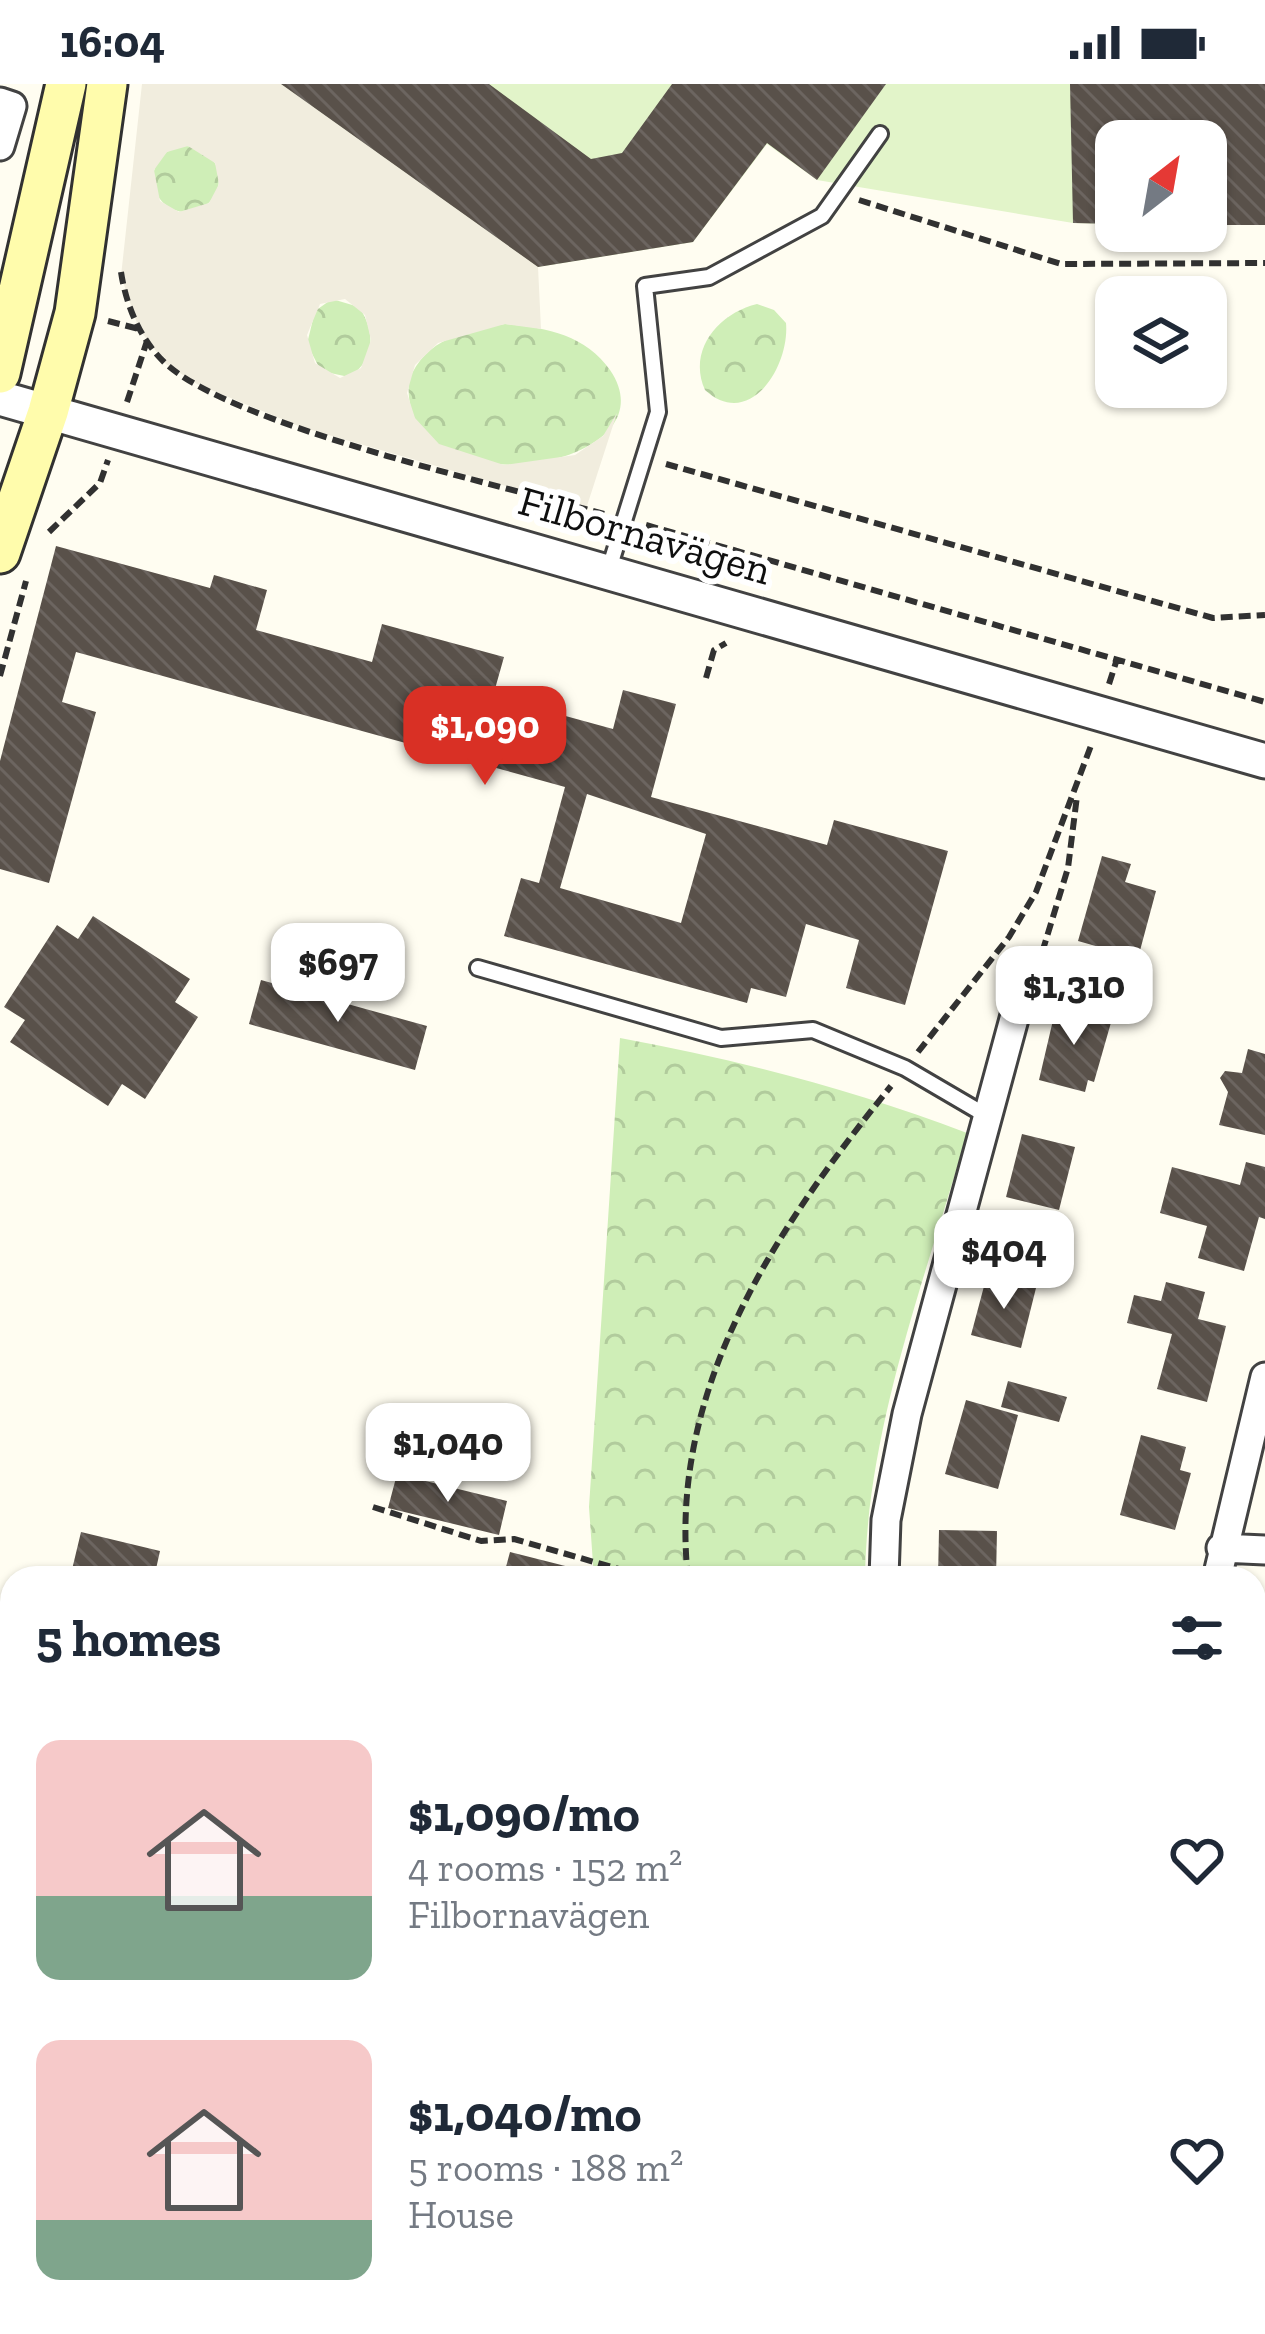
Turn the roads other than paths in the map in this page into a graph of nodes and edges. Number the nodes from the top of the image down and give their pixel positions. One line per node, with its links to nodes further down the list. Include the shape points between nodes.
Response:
1 (66, 84): 6 (main road)
2 (107, 84): 8 (main road, via 82,268)
3 (0, 102): 5 (street, via 12,106)
4 (880, 134): 10 (lane, via 822,216 709,277 644,286 658,412)
5 (0, 146)
6 (0, 373)
7 (0, 398): 8 (street, Filbornavägen)
8 (48, 412): 9 (main road); 10 (street, Filbornavägen)
9 (16, 557)
10 (608, 572): 11 (street, Filbornavägen)
11 (1265, 761)
12 (478, 968): 14 (lane, via 721,1038 813,1030 905,1068)
13 (1021, 993): 14 (street)
14 (988, 1116): 18 (street, via 907,1414)
15 (1265, 1377): 16 (street)
16 (1221, 1547): 17 (street); 19 (street)
17 (1265, 1550)
18 (884, 1566)
19 (1219, 1566)

